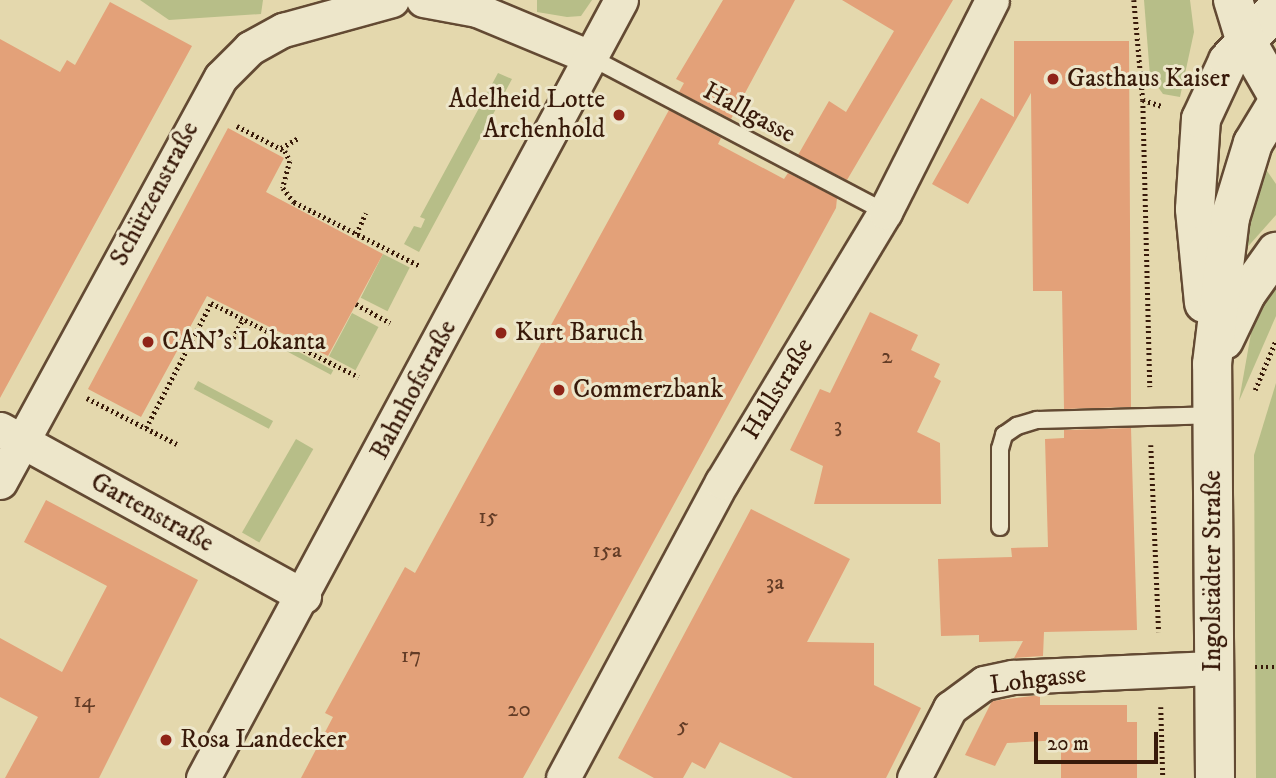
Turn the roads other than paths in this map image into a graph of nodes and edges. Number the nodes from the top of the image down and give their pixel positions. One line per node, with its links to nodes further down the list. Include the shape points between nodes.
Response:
1 (392, 0): 15 (street, Schützenstraße, via 316,19 263,39 234,61 201,108 53,381)
2 (423, 0): 8 (street, via 477,10)
3 (621, 0): 8 (street, Bahnhofstraße)
4 (992, 0): 11 (street, Hallstraße)
5 (1233, 0): 7 (street)
6 (1276, 9): 7 (street, Ingolstädter Straße)
7 (1245, 39): 9 (street); 13 (street, Ingolstädter Straße, via 1206,101 1196,158 1198,265)
8 (590, 57): 11 (lane, Hallgasse); 18 (street, Bahnhofstraße)
9 (1276, 93)
10 (1276, 105): 13 (street, Ingolstädter Straße, via 1253,143 1230,218)
11 (885, 212): 21 (street, Hallstraße, via 722,482)
12 (1276, 252): 13 (street, via 1246,294)
13 (1212, 364): 14 (street, Ingolstädter Straße)
14 (1212, 415): 17 (lane, via 1037,420 1017,426 1004,435 1000,449); 19 (street, Ingolstädter Straße)
15 (11, 435): 16 (street, Schützenstraße); 18 (street, Gartenstraße)
16 (0, 482)
17 (1000, 527)
18 (304, 596): 20 (street, Bahnhofstraße)
19 (1212, 668): 22 (street, Lohgasse, via 1013,677 984,683 950,708); 23 (street, Ingolstädter Straße)
20 (203, 778)
21 (563, 778)
22 (914, 778)
23 (1215, 778)

